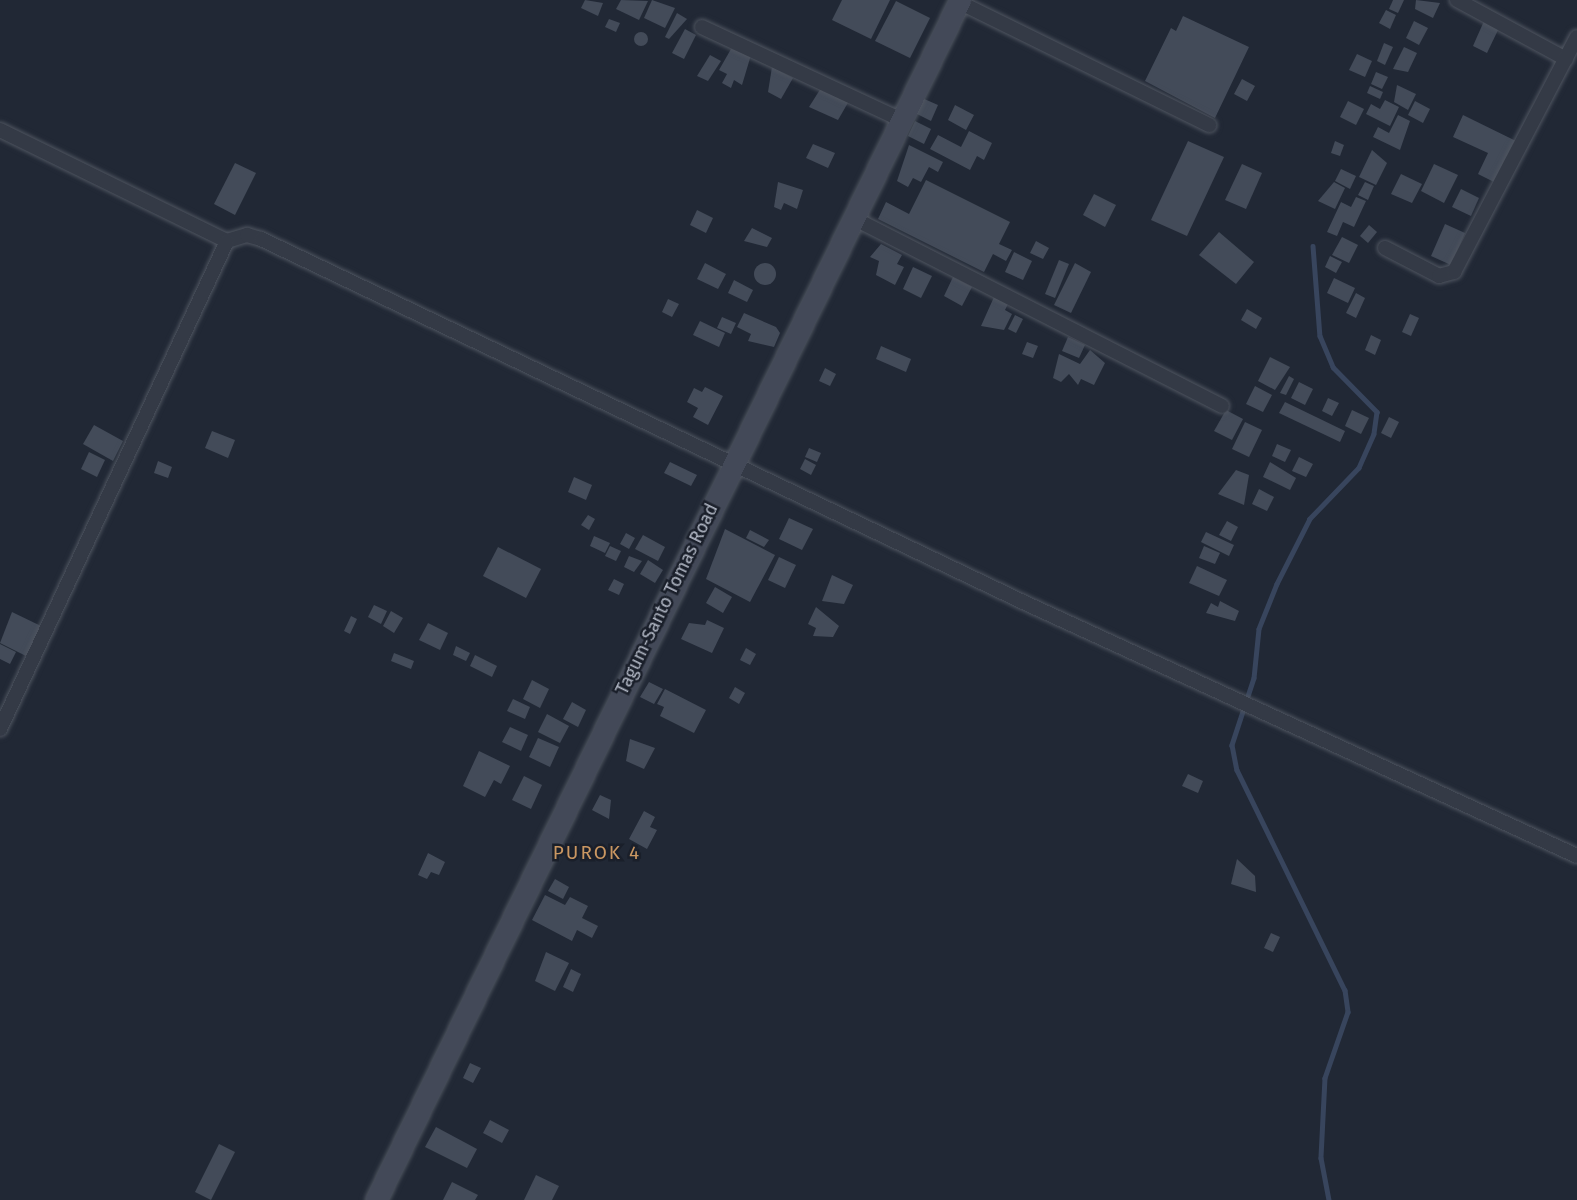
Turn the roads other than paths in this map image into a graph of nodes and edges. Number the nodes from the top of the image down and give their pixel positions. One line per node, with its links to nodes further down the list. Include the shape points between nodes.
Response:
1 (1457, 0): 5 (street)
2 (959, 1): 6 (main road, Tagum-Santo Tomas Road); 7 (street)
3 (702, 27): 6 (street)
4 (1577, 37): 5 (street)
5 (1566, 59): 11 (street, via 1454,272 1439,276)
6 (901, 120): 9 (main road, Tagum-Santo Tomas Road)
7 (1209, 125)
8 (0, 130): 10 (street)
9 (853, 218): 12 (street); 13 (main road, Tagum-Santo Tomas Road)
10 (227, 241): 13 (street, via 247,235 261,239); 14 (street)
11 (1385, 248)
12 (1222, 406)
13 (734, 461): 15 (street); 16 (main road, Tagum-Santo Tomas Road)
14 (0, 729)
15 (1577, 856)
16 (376, 1200)

